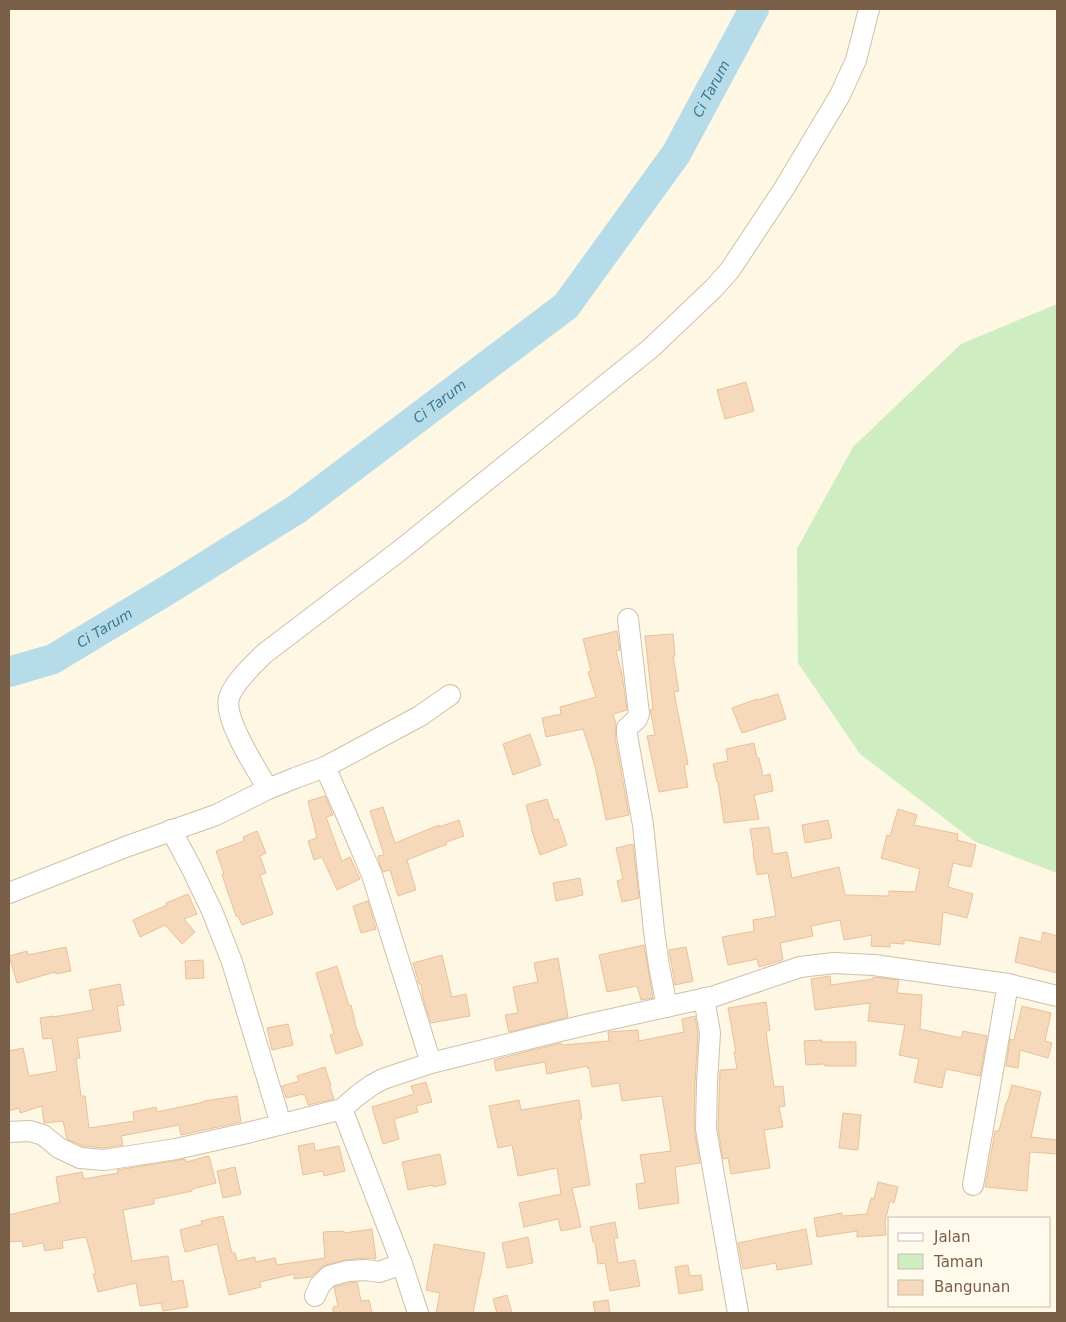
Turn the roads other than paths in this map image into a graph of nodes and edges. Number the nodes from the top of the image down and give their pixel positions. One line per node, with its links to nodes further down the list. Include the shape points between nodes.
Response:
1 (869, 9): 5 (street, via 856,60 840,95 785,187 730,270 714,288 644,354 398,552 265,653 233,688 228,708 231,720)
2 (628, 618): 11 (street, via 639,714 627,728 627,734 643,825 655,940)
3 (450, 695): 4 (street, via 420,716)
4 (325, 767): 5 (street); 12 (street, via 372,875)
5 (268, 789): 6 (street, via 216,815)
6 (170, 830): 7 (street); 14 (street, via 192,868 232,962)
7 (9, 893)
8 (1008, 984): 9 (street); 10 (street, via 874,965 834,963 800,967); 16 (street)
9 (1057, 996)
10 (704, 998): 11 (street); 20 (street, via 710,1033 706,1129)
11 (667, 1007): 12 (street)
12 (431, 1063): 13 (street, via 383,1079)
13 (342, 1109): 14 (street); 17 (street)
14 (281, 1124): 15 (street, via 176,1149 104,1160 80,1158 59,1148 43,1135 30,1131)
15 (9, 1132)
16 (973, 1185)
17 (402, 1264): 18 (street, via 379,1272 348,1271 328,1276); 19 (street)
18 (315, 1296)
19 (418, 1313)
20 (738, 1313)

